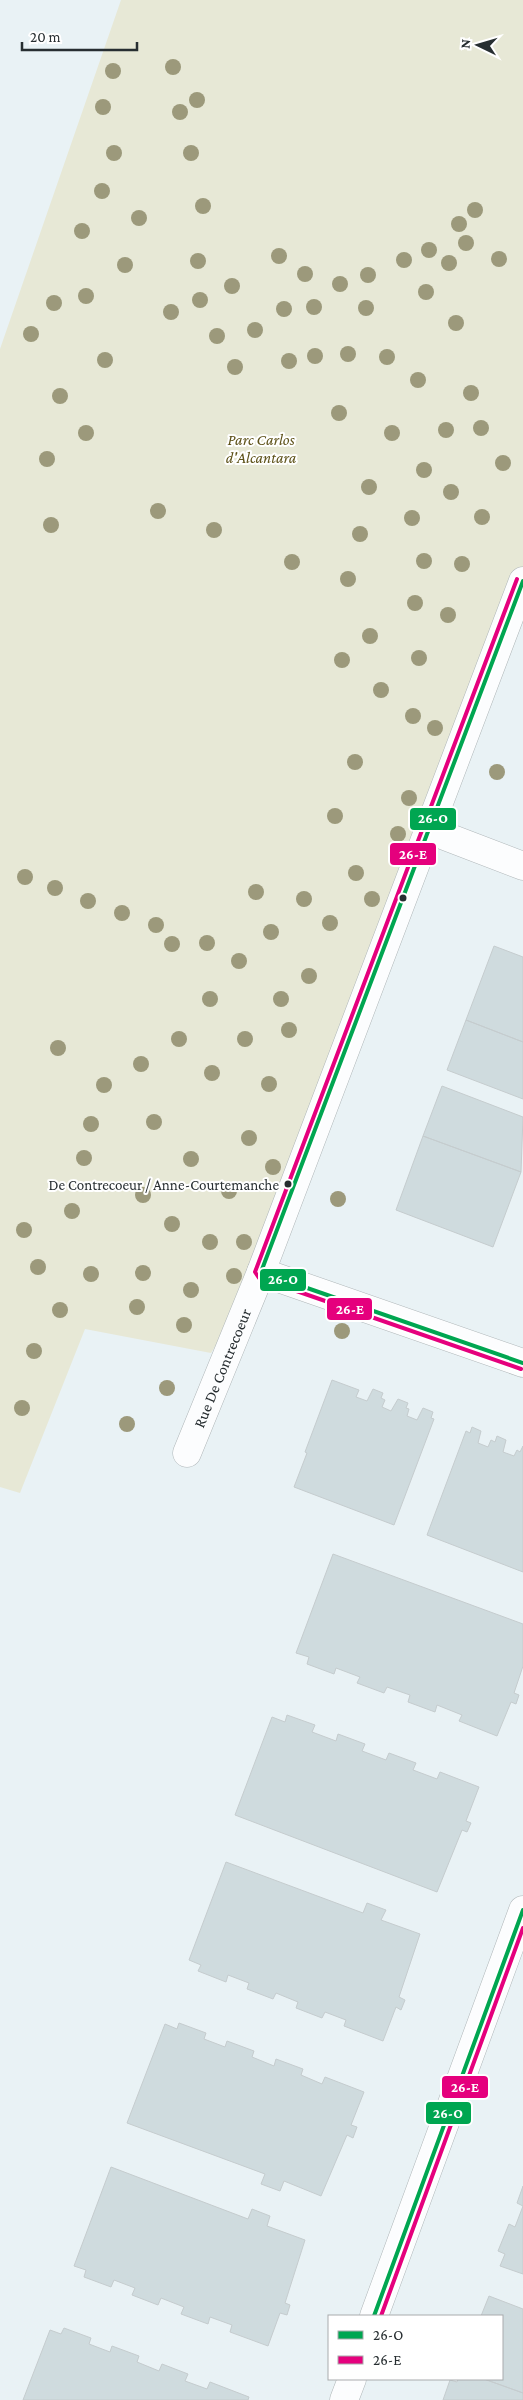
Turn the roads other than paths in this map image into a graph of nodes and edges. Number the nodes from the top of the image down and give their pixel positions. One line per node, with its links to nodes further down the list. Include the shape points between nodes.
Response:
1 (523, 581): 2 (street, Rue De Contrecoeur)
2 (429, 830): 3 (street); 4 (street, Rue De Contrecoeur)
3 (523, 866)
4 (261, 1272): 5 (street); 6 (street, Rue De Contrecoeur)
5 (523, 1363)
6 (187, 1453)
7 (523, 1910): 8 (street)
8 (374, 2315)
9 (352, 2380): 10 (street)
10 (344, 2400)

